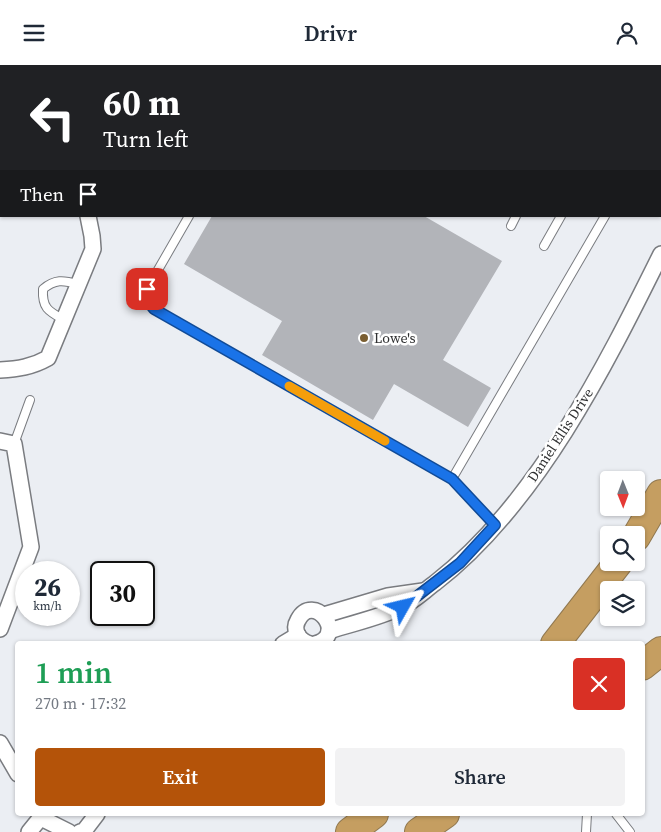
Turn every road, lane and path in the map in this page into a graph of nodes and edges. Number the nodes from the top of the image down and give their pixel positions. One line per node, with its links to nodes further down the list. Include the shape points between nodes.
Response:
1 (88, 217): 9 (street, via 92,249)
2 (187, 217): 14 (lane, via 147,289 147,300 154,309)
3 (515, 217): 6 (lane)
4 (560, 217): 7 (lane)
5 (604, 217): 14 (lane)
6 (510, 226)
7 (544, 246)
8 (661, 255): 16 (street, Daniel Ellis Drive, via 581,405 542,466)
9 (78, 284): 10 (street); 10 (lane, via 62,280 42,289 42,301 49,312)
10 (64, 320): 11 (street, via 48,358 36,365)
11 (0, 370)
12 (30, 400): 13 (lane)
13 (7, 443): 21 (street, via 30,547)
14 (452, 479): 16 (lane)
15 (661, 494): 17 (highway)
16 (495, 525): 19 (street, Daniel Ellis Drive, via 460,563)
17 (642, 526)
18 (612, 571): 27 (highway)
19 (424, 590): 20 (street, Daniel Ellis Drive, via 388,596); 22 (street, Daniel Ellis Drive, via 403,607)
20 (324, 615): 22 (street); 23 (street, Daniel Ellis Drive, via 314,611 304,613 297,622)
21 (0, 629)
22 (329, 631): 26 (street, Daniel Ellis Drive)
23 (298, 635): 24 (street); 25 (street)
24 (288, 641)
25 (303, 641)
26 (322, 641)
27 (557, 641)
28 (661, 651): 29 (highway)
29 (645, 664)
30 (0, 743): 31 (street)
31 (15, 769)
32 (40, 816): 40 (street)
33 (42, 816): 41 (street)
34 (95, 816): 42 (street)
35 (371, 816): 43 (highway)
36 (442, 816): 39 (highway)
37 (587, 816): 44 (lane)
38 (618, 816): 45 (lane)
39 (420, 831)
40 (29, 832)
41 (69, 832)
42 (80, 832)
43 (350, 832)
44 (586, 832)
45 (630, 832)

